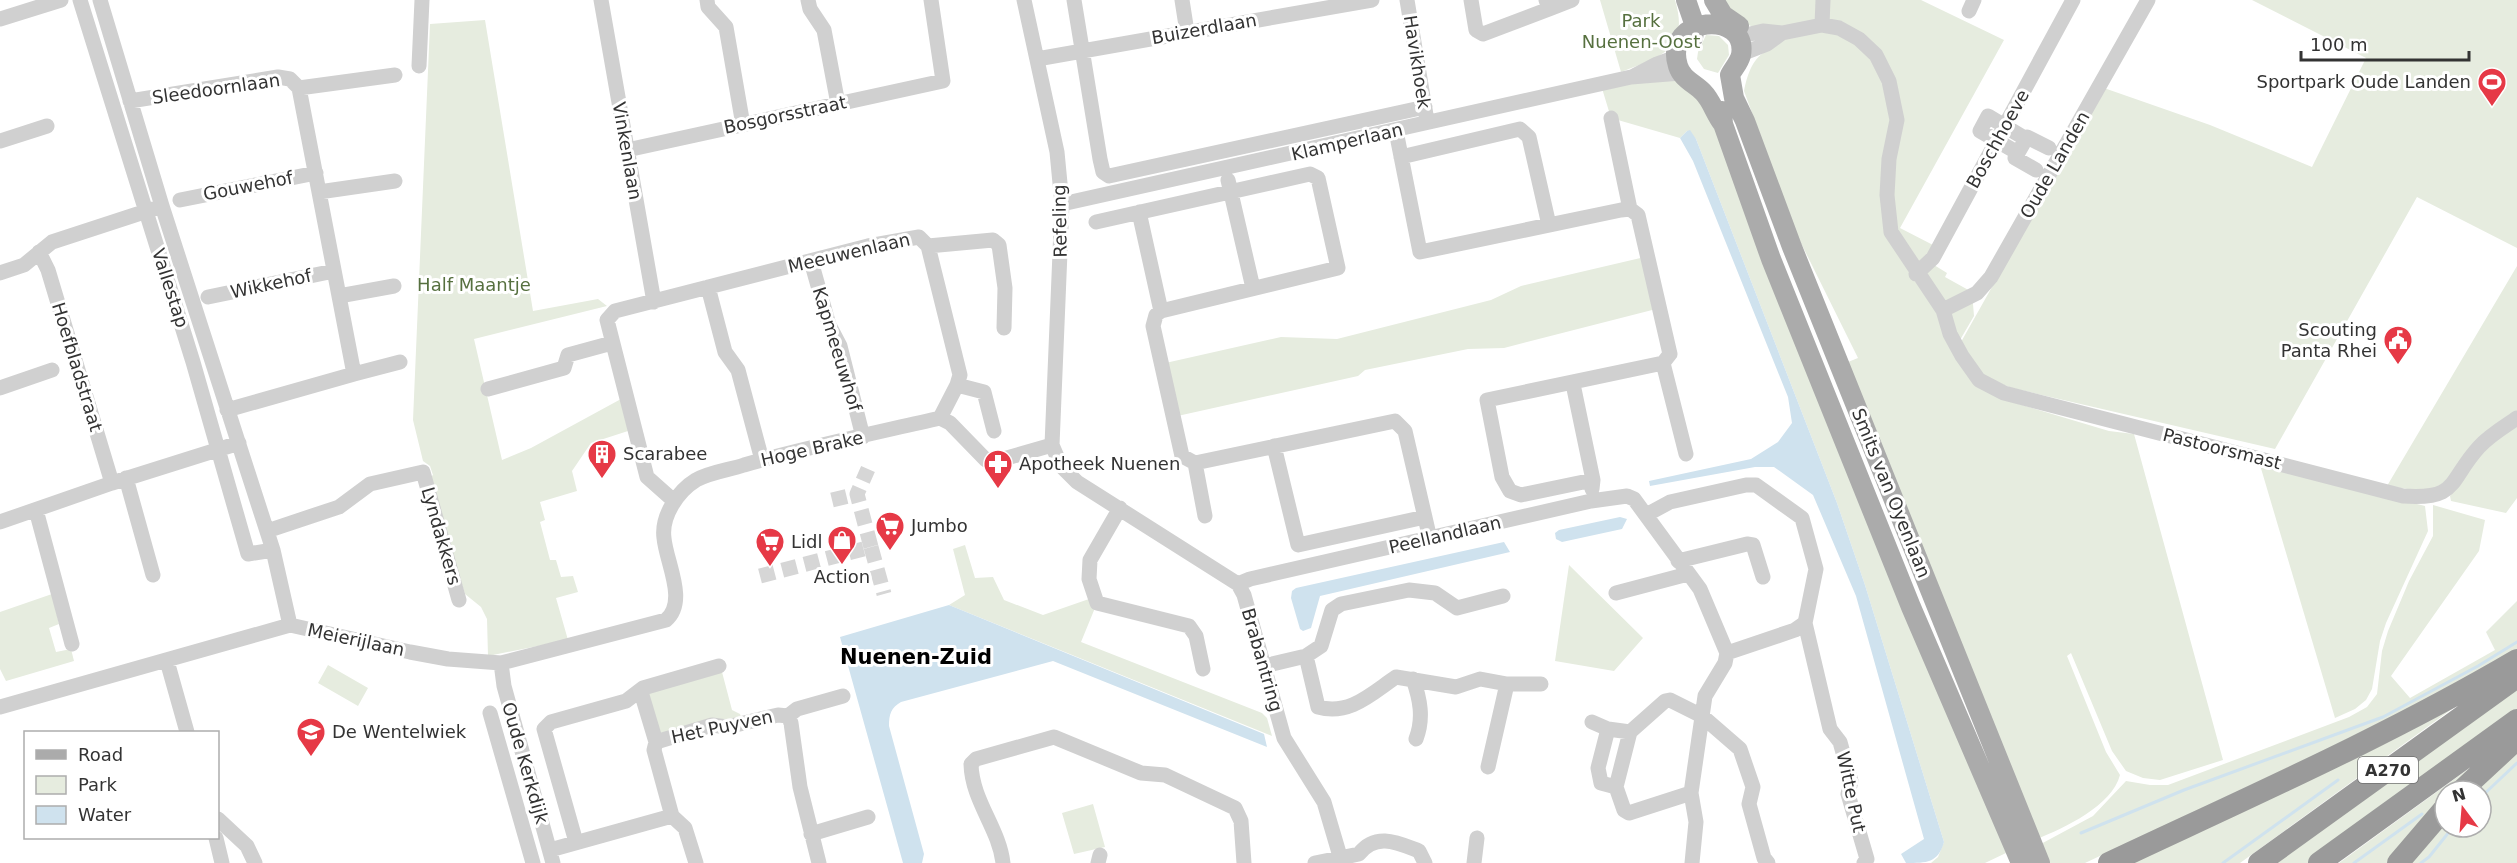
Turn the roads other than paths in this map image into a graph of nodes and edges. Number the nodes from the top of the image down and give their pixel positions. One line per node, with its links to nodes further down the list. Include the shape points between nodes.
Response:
1 (61, 0): 25 (street)
2 (80, 0): 63 (street, Vallestap)
3 (100, 0): 37 (street, Vallestap)
4 (422, 0): 32 (street)
5 (601, 0): 50 (street, Vinkenlaan)
6 (707, 0): 42 (street, via 708,7 726,27)
7 (808, 0): 38 (street, via 824,30)
8 (931, 0): 38 (street, Bosgorsstraat, via 943,81)
9 (1024, 0): 31 (street, Refeling)
10 (1074, 0): 30 (street)
11 (1182, 0): 28 (street)
12 (1372, 0): 23 (street, Buizerdlaan)
13 (1407, 0): 39 (street, Havikhoek)
14 (1471, 0): 22 (street, via 1476,30 1483,34)
15 (1572, 0): 22 (street)
16 (1679, 0): 27 (main road)
17 (1686, 0): 27 (main road)
18 (1707, 0): 24 (main road)
19 (1823, 0): 26 (street)
20 (2073, 0): 44 (street, Boschhoeve)
21 (2148, 0): 79 (street, Oude Landen, via 1991,278 1977,293)
22 (1547, 4)
23 (1313, 5): 28 (street, Buizerdlaan)
24 (1718, 13): 27 (main road); 29 (main road, via 1739,26)
25 (0, 19)
26 (1822, 25): 29 (street, via 1782,33 1763,31); 72 (street, Pastoorsmast, via 1839,28 1859,39 1875,55 1889,81 1897,120 1887,195 1891,232)
27 (1691, 29): 33 (main road, via 1695,33)
28 (1186, 32): 30 (street, Buizerdlaan)
29 (1744, 41): 35 (main road, via 1741,57)
30 (1082, 51): 31 (street, Buizerdlaan); 39 (street, Klamperlaan, via 1103,172 1108,176)
31 (1037, 59): 60 (street, Refeling, via 1057,152)
32 (419, 66)
33 (1682, 67): 35 (main road); 41 (street, Klamperlaan, via 1658,63 1631,77)
34 (395, 75): 36 (street, Sleedoornlaan)
35 (1720, 84): 184 (main road, Smits van Oyenlaan, via 1723,124 1771,260); 185 (main road, Smits van Oyenlaan, via 1745,121)
36 (299, 88): 37 (street, Sleedoornlaan, via 290,79 278,77); 55 (street, Sleedoornlaan)
37 (130, 101): 61 (street, Vallestap)
38 (838, 104): 42 (street, Bosgorsstraat)
39 (1425, 107): 41 (street, Havikhoek)
40 (1611, 118): 62 (street)
41 (1428, 124): 45 (street, Klamperlaan)
42 (742, 125): 50 (street, Bosgorsstraat)
43 (47, 126): 47 (street)
44 (2006, 126): 46 (street); 48 (street, Boschhoeve)
45 (1396, 131): 52 (street); 53 (street, Klamperlaan)
46 (2026, 139): 49 (street); 51 (street)
47 (0, 141)
48 (1998, 141): 51 (street); 72 (street, Boschhoeve, via 1933,258)
49 (2049, 148)
50 (627, 150): 78 (street, Vinkenlaan)
51 (2018, 153): 54 (street, via 2015,158)
52 (1401, 157): 66 (street, via 1520,129 1529,137); 66 (street, via 1420,252)
53 (1226, 169): 57 (street); 60 (street, Klamperlaan)
54 (2036, 170)
55 (316, 173): 58 (street, Sleedoornlaan); 59 (street, Gouwehof)
56 (394, 181): 58 (street)
57 (1230, 190): 64 (street); 75 (street); 75 (street, via 1310,174 1318,178 1338,268)
58 (320, 192): 70 (street, Sleedoornlaan)
59 (180, 200)
60 (1062, 204): 97 (street, Refeling)
61 (162, 206): 63 (street); 91 (street, Vallestap)
62 (1630, 209): 66 (street); 84 (street, via 1638,216 1666,332 1670,354)
63 (145, 211): 68 (street, via 52,242); 99 (street, Vallestap)
64 (1138, 212): 65 (street); 80 (street)
65 (1096, 222)
66 (1549, 225)
67 (928, 246): 69 (street, Meeuwenlaan, via 919,237); 81 (street, Meeuwenlaan, via 993,240 999,245 1005,288); 88 (street, via 960,375)
68 (39, 252): 71 (street, via 24,265); 103 (street, Hoefbladstraat)
69 (811, 261): 74 (street, Meeuwenlaan); 95 (street, Kapmeeuwhof, via 829,325 840,346)
70 (334, 271): 76 (street, Wikkehof); 77 (street, Sleedoornlaan)
71 (0, 273)
72 (1916, 274): 79 (street, Pastoorsmast)
73 (394, 286): 77 (street)
74 (708, 287): 78 (street, Meeuwenlaan); 101 (street, via 725,352 738,370)
75 (1253, 288): 80 (street)
76 (208, 297)
77 (339, 297): 86 (street, Sleedoornlaan)
78 (654, 302): 82 (street, Meeuwenlaan, via 615,311 607,320)
79 (1943, 310): 93 (street, Pastoorsmast, via 1950,334 1979,380 2004,393 2403,496 2442,493 2480,446)
80 (1161, 311): 102 (street, via 1153,326 1182,456)
81 (1004, 328)
82 (612, 343): 90 (street, via 568,355 564,368); 105 (street, via 647,477)
83 (400, 362): 86 (street)
84 (1663, 363): 87 (street); 100 (street)
85 (52, 370): 89 (street)
86 (354, 374): 91 (street)
87 (1573, 384): 104 (street); 104 (street, via 1487,400 1502,477 1510,491 1521,495)
88 (957, 385): 92 (street); 94 (street, via 984,392)
89 (0, 388)
90 (488, 389)
91 (227, 410): 96 (street, Vallestap)
92 (940, 418): 95 (street, Hoge Brake); 97 (street, via 950,423 986,460 1000,460)
93 (2517, 418)
94 (994, 431)
95 (863, 436): 101 (street, Hoge Brake)
96 (239, 443): 99 (street); 113 (street, Vallestap)
97 (1052, 445): 107 (street, Brabantring, via 1061,466 1077,482)
98 (1274, 446): 102 (street); 111 (street, via 1395,421 1405,431); 111 (street, via 1298,545)
99 (217, 450): 103 (street); 115 (street, Vallestap, via 248,554)
100 (1686, 454)
101 (762, 460): 105 (street, Hoge Brake, via 695,481)
102 (1195, 463): 110 (street)
103 (119, 480): 108 (street); 118 (street, Hoefbladstraat)
104 (1593, 480): 106 (street)
105 (674, 501): 124 (street, Hoge Brake, via 663,535)
106 (1591, 501): 109 (street, Peellandlaan, via 1627,496); 114 (street, Peellandlaan)
107 (1120, 508): 120 (street, Brabantring); 135 (street, via 1090,560 1089,579 1097,603 1189,626 1196,636)
108 (36, 510): 112 (street); 127 (street)
109 (1646, 515): 116 (street); 125 (street, Witte Put, via 1670,502 1756,485 1802,518 1816,569)
110 (1204, 516)
111 (1425, 517): 114 (street)
112 (0, 522)
113 (267, 531): 115 (street, Vallestap); 123 (street, Lyndakkers, via 339,507 370,484 423,472)
114 (1430, 538): 120 (street, Peellandlaan)
115 (273, 550): 126 (street, Vallestap)
116 (1678, 561): 117 (street); 119 (street, via 1753,545)
117 (1688, 574): 121 (street); 128 (street, via 1701,589)
118 (153, 575)
119 (1763, 577)
120 (1238, 584): 134 (street, Brabantring)
121 (1616, 593)
122 (1503, 596): 129 (street, via 1457,608 1434,593 1409,590 1341,604 1332,610 1321,646)
123 (459, 600)
124 (675, 609): 132 (street, Meierijlaan, via 666,620)
125 (1805, 623): 128 (street); 171 (street, Witte Put, via 1830,729 1840,742 1851,781 1848,794)
126 (290, 625): 131 (street, Meierijlaan); 132 (street, Meierijlaan, via 448,659)
127 (72, 644)
128 (1727, 653): 145 (street, via 1706,696)
129 (1306, 656): 134 (street); 137 (street, via 1318,707 1324,709 1356,705 1396,677)
130 (2517, 660): 186 (highway, A270, via 2367,742)
131 (167, 661): 142 (street, Meierijlaan); 149 (street)
132 (501, 663): 157 (street, Oude Kerkdijk)
133 (719, 666): 140 (street)
134 (1264, 666): 170 (street, Brabantring, via 1284,738 1324,802)
135 (1203, 669)
136 (2517, 677): 187 (highway, A270)
137 (1413, 679): 138 (street, via 1456,687 1480,679); 151 (street, via 1421,702)
138 (1507, 684): 139 (street); 154 (street)
139 (1541, 684)
140 (641, 692): 153 (street, Het Puyven); 167 (street, via 626,701 551,722 544,729)
141 (843, 696): 144 (street, Het Puyven, via 797,709)
142 (0, 707)
143 (490, 712): 159 (street, Oude Kerkdijk)
144 (788, 716): 153 (street, Het Puyven, via 778,714 727,727 712,725); 164 (street, Het Puyven)
145 (1702, 716): 150 (street, via 1665,701); 158 (street); 183 (street, via 1740,749 1753,787 1749,804)
146 (2517, 720): 188 (highway, A270)
147 (1592, 722): 148 (street)
148 (1608, 729): 150 (street); 156 (street, via 1598,768 1601,783)
149 (187, 731)
150 (1630, 732): 156 (street)
151 (1416, 739)
152 (2517, 739): 155 (highway)
153 (656, 742): 160 (street, Het Puyven, via 654,750)
154 (1488, 767)
155 (2474, 779)
156 (1616, 788): 158 (street, via 1624,810 1629,813)
157 (533, 791): 159 (street); 168 (street, Oude Kerkdijk)
158 (1691, 793): 182 (street, via 1696,822)
159 (515, 797): 174 (street, Oude Kerkdijk)
160 (672, 816): 167 (street); 175 (street, Het Puyven, via 685,828)
161 (868, 817): 164 (street)
162 (219, 820): 173 (street, via 247,846)
163 (2433, 822): 189 (highway)
164 (811, 834): 176 (street, Het Puyven)
165 (1477, 838): 181 (street)
166 (216, 839): 172 (street)
167 (576, 842): 168 (street)
168 (551, 857)
169 (1360, 858): 170 (street); 180 (street, via 1367,844 1380,841 1419,851)
170 (1341, 860): 179 (street)
171 (1865, 861)
172 (222, 863)
173 (255, 863)
174 (533, 863)
175 (696, 863)
176 (819, 863)
177 (1003, 863): 178 (street, via 996,835 981,808 971,764 976,759 1054,737 1141,773 1165,775 1234,808 1241,821)
178 (1244, 863)
179 (1315, 863)
180 (1425, 863)
181 (1474, 863)
182 (1692, 863)
183 (1768, 863)
184 (2020, 863)
185 (2040, 863)
186 (2109, 863)
187 (2259, 863)
188 (2319, 863)
189 (2398, 863)

